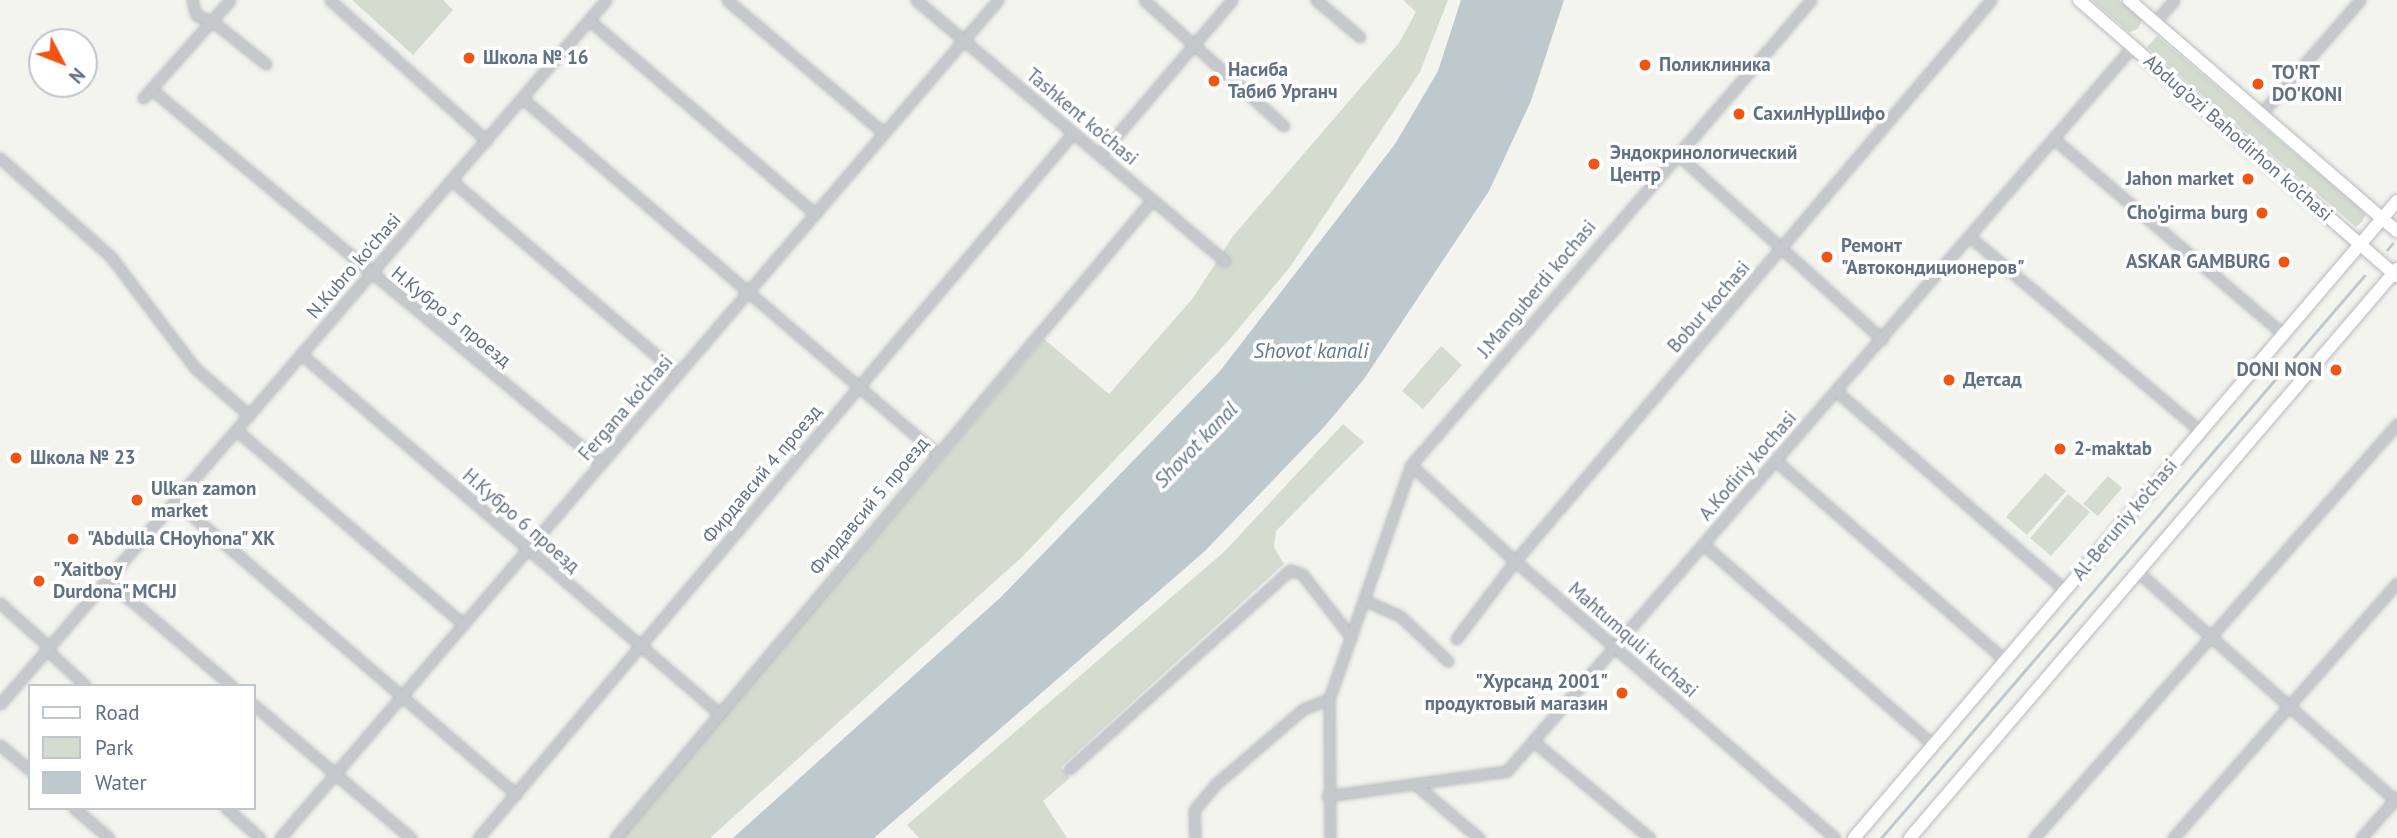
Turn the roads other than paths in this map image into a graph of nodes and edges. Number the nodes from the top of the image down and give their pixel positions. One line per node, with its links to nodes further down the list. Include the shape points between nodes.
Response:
1 (192, 0): 18 (street, via 196,15)
2 (230, 0): 18 (street)
3 (330, 0): 33 (street)
4 (606, 0): 17 (street, N.Kubro ko'chasi)
5 (727, 0): 30 (street)
6 (916, 0): 21 (street, Tashkent ko'chasi)
7 (998, 0): 21 (street, Fergana ko'chasi)
8 (1144, 0): 22 (street)
9 (1232, 0): 22 (street)
10 (1316, 0): 20 (street)
11 (1811, 0): 34 (street, J.Manguberdi kochasi)
12 (1991, 0): 45 (street, Bobur kochasi)
13 (2079, 0): 23 (main road, Abdug’ozi Bahodirhon ko’chasi)
14 (2129, 0): 19 (main road, Abdug’ozi Bahodirhon ko’chasi)
15 (2174, 0): 19 (street)
16 (2360, 0): 28 (street)
17 (589, 20): 27 (street, N.Kubro ko'chasi); 40 (street)
18 (212, 21): 24 (street); 25 (street)
19 (2155, 22): 28 (main road, Abdug’ozi Bahodirhon ko’chasi)
20 (1360, 37)
21 (963, 40): 30 (street, Fergana ko'chasi); 31 (street, Tashkent ko'chasi)
22 (1193, 44): 29 (street); 35 (street)
23 (2133, 46): 32 (street, A.Kodiriy kochasi); 44 (main road, Abdug’ozi Bahodirhon ko’chasi)
24 (266, 64)
25 (151, 89): 26 (street); 47 (street, Н.Кубро 5 проезд)
26 (143, 98)
27 (522, 98): 33 (street, N.Kubro ko'chasi); 49 (street)
28 (2261, 114): 41 (main road, Abdug’ozi Bahodirhon ko’chasi)
29 (1284, 126)
30 (884, 133): 40 (street, Fergana ko'chasi)
31 (1073, 133): 35 (street, Tashkent ko'chasi); 54 (street, Фирдавсий 4 проезд)
32 (2054, 139): 43 (street, A.Kodiriy kochasi); 50 (street)
33 (485, 140): 37 (street, N.Kubro ko'chasi)
34 (1676, 153): 45 (street); 63 (street, J.Manguberdi kochasi)
35 (1100, 155): 38 (street, Tashkent ko'chasi)
36 (0, 158): 56 (street, via 111,257 195,368)
37 (451, 180): 47 (street, N.Kubro ko'chasi); 53 (street)
38 (1152, 200): 46 (street, Tashkent ko'chasi); 60 (street, Фирдавсий 5 проезд)
39 (2397, 201): 41 (main road, Al-Beruniy ko’chasi)
40 (815, 214): 49 (street, Fergana ko'chasi)
41 (2382, 218): 42 (main road, Abdug’ozi Bahodirhon ko’chasi); 44 (main road, Al-Beruniy ko’chasi)
42 (2397, 231)
43 (1970, 237): 51 (street, A.Kodiriy kochasi); 59 (street)
44 (2359, 244): 48 (main road, Abdug’ozi Bahodirhon ko’chasi); 50 (main road, Al-Beruniy ko’chasi)
45 (1781, 250): 51 (street); 67 (street, Bobur kochasi)
46 (1225, 261)
47 (371, 273): 52 (street, N.Kubro ko'chasi); 62 (street, Н.Кубро 5 проезд)
48 (2396, 273): 68 (main road)
49 (748, 292): 53 (street, Fergana ko'chasi); 54 (street)
50 (2283, 334): 59 (main road, Al-Beruniy ko’chasi)
51 (1882, 339): 55 (street, A.Kodiriy kochasi)
52 (302, 354): 56 (street, N.Kubro ko'chasi); 66 (street, Н.Кубро 6 проезд)
53 (678, 374): 62 (street, Fergana ko'chasi)
54 (858, 388): 60 (street); 78 (street, Фирдавсий 4 проезд)
55 (1836, 391): 61 (street, A.Kodiriy kochasi); 71 (street)
56 (249, 415): 58 (street, N.Kubro ko'chasi)
57 (2397, 424): 75 (street)
58 (236, 430): 64 (street, N.Kubro ko'chasi); 74 (street)
59 (2200, 431): 71 (main road, Al-Beruniy ko’chasi)
60 (936, 453): 90 (street, Фирдавсий 5 проезд)
61 (1776, 461): 65 (street, A.Kodiriy kochasi); 81 (street)
62 (601, 463): 66 (street, Fergana ko'chasi)
63 (1411, 465): 67 (street, Mahtumquli kuchasi); 72 (street, J.Manguberdi kochasi)
64 (175, 501): 69 (street, N.Kubro ko'chasi); 85 (street)
65 (1704, 545): 79 (street, A.Kodiriy kochasi); 93 (street)
66 (527, 550): 74 (street, Fergana ko'chasi); 78 (street, Н.Кубро 6 проезд)
67 (1515, 561): 77 (street, Bobur kochasi); 79 (street, Mahtumquli kuchasi)
68 (2138, 572): 75 (street); 115 (main road)
69 (107, 580): 80 (street, N.Kubro ko'chasi); 84 (street)
70 (2397, 583): 89 (street)
71 (2065, 590): 81 (main road, Al-Beruniy ko’chasi)
72 (1364, 600): 76 (street, J.Manguberdi kochasi); 82 (street, via 1400,616)
73 (0, 603): 80 (street)
74 (463, 624): 85 (street, Fergana ko'chasi)
75 (2210, 637): 89 (street); 116 (street)
76 (1351, 638): 86 (street, J.Manguberdi kochasi); 95 (street, via 1302,574 1290,570)
77 (1456, 639)
78 (640, 646): 90 (street, Н.Кубро 6 проезд); 98 (street, Фирдавсий 4 проезд)
79 (1615, 647): 91 (street, A.Kodiriy kochasi); 113 (street, Mahtumquli kuchasi)
80 (48, 649): 83 (street); 87 (street, N.Kubro ko'chasi)
81 (2005, 660): 93 (main road, Al-Beruniy ko’chasi)
82 (1448, 661)
83 (84, 684)
84 (230, 684)
85 (401, 697): 96 (street, Fergana ko'chasi); 98 (street)
86 (1329, 699): 99 (street, J.Manguberdi kochasi); 109 (street, via 1303,709 1217,783 1194,810)
87 (0, 704)
88 (256, 707): 96 (street)
89 (2288, 707): 100 (street); 117 (street)
90 (719, 713): 108 (street, Фирдавсий 5 проезд)
91 (1533, 741): 97 (street, A.Kodiriy kochasi, via 1507,771); 112 (street)
92 (0, 745): 94 (street)
93 (1933, 745): 114 (main road, Al-Beruniy ko’chasi)
94 (28, 768)
95 (1069, 769)
96 (335, 774): 105 (street, Fergana ko'chasi); 106 (street)
97 (1415, 784): 99 (street, A.Kodiriy kochasi); 111 (street)
98 (516, 794): 107 (street, Фирдавсий 4 проезд)
99 (1327, 796): 110 (street, J.Manguberdi kochasi)
100 (2396, 799): 118 (street)
101 (76, 810): 103 (street)
102 (228, 810): 104 (street)
103 (109, 838)
104 (260, 838)
105 (280, 838)
106 (411, 838)
107 (478, 838)
108 (615, 838)
109 (1195, 838)
110 (1330, 838)
111 (1479, 838)
112 (1650, 838)
113 (1835, 838)
114 (1854, 838)
115 (1910, 838)
116 (2034, 838)
117 (2173, 838)
118 (2361, 838)

